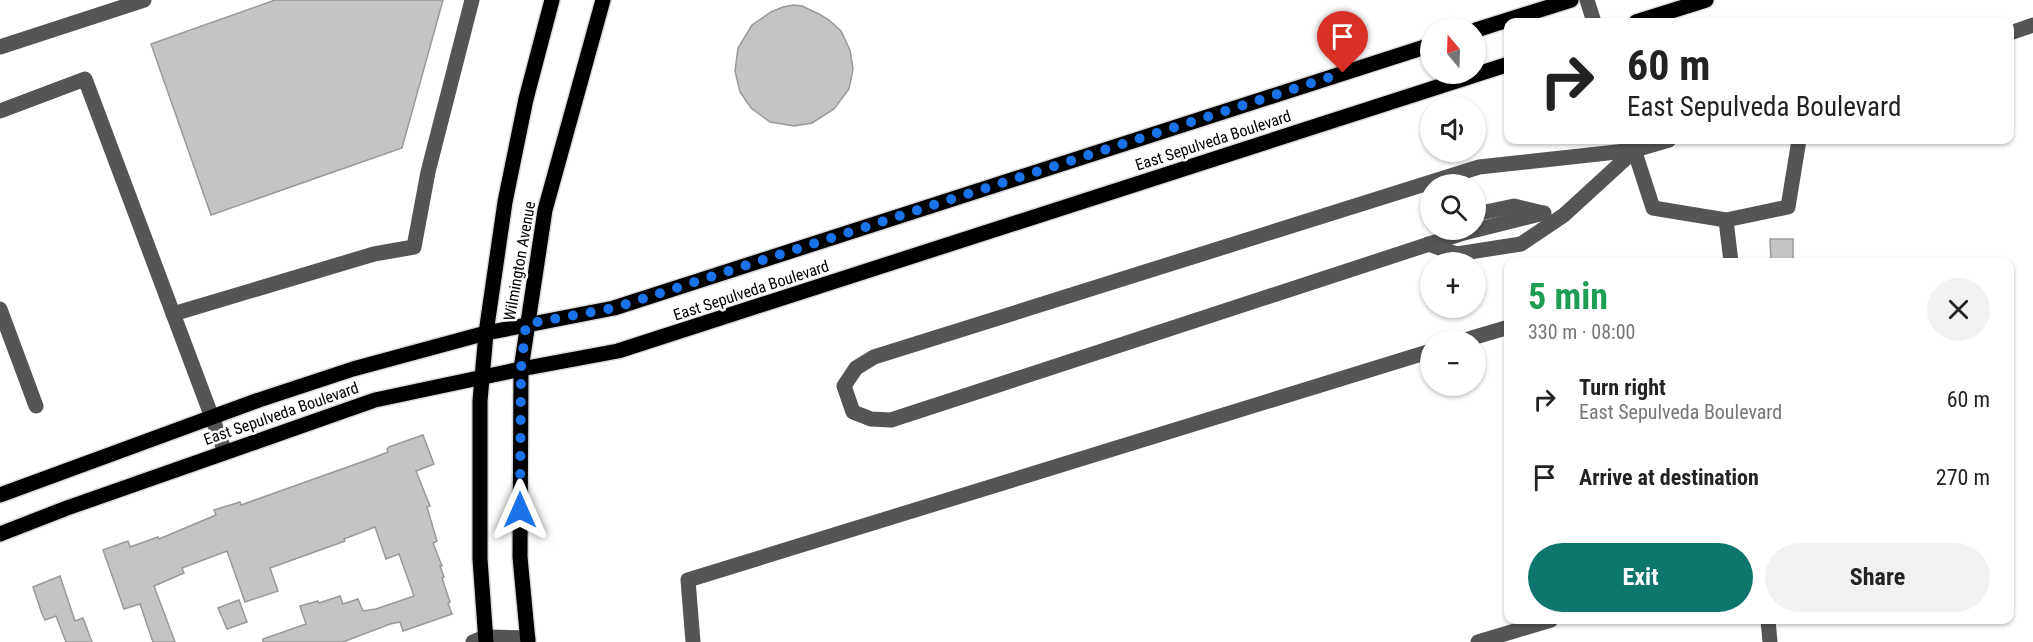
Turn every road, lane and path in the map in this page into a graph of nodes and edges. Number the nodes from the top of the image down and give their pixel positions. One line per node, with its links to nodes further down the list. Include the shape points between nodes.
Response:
1 (144, 0): 15 (street)
2 (472, 0): 29 (street, via 428,172 414,248 374,254)
3 (552, 0): 32 (main road, Wilmington Avenue, via 505,202)
4 (603, 0): 30 (main road, Wilmington Avenue, via 545,210)
5 (1571, 0): 8 (main road)
6 (1587, 0): 9 (street)
7 (1706, 0): 10 (main road)
8 (1514, 18)
9 (1593, 18)
10 (1649, 18)
11 (1504, 21): 13 (main road)
12 (2033, 25): 14 (street)
13 (1486, 27)
14 (2014, 32)
15 (0, 47)
16 (1420, 49): 30 (main road, East Sepulveda Boulevard, via 614,308)
17 (1504, 66): 35 (main road, East Sepulveda Boulevard, via 618,351)
18 (0, 111): 29 (street, via 85,79)
19 (1798, 144): 24 (street, via 1788,207)
20 (1633, 145): 23 (street); 24 (street, via 1653,208); 26 (street, via 1479,167 874,357 856,368 844,386 853,412 891,420)
21 (1486, 212): 22 (street, via 1515,206)
22 (1544, 213): 23 (street); 26 (street)
23 (1564, 215): 26 (street, via 1521,244 1457,254)
24 (1726, 220): 27 (street)
25 (1433, 240): 26 (street)
26 (1428, 244)
27 (1726, 258)
28 (0, 309): 37 (street)
29 (173, 315): 38 (street)
30 (526, 324): 32 (main road, East Sepulveda Boulevard); 35 (main road, Wilmington Avenue)
31 (1504, 328): 33 (street)
32 (486, 333): 36 (main road, Wilmington Avenue); 38 (main road, East Sepulveda Boulevard, via 353,369)
33 (1486, 334)
34 (1420, 354): 46 (street, via 688,580)
35 (521, 369): 36 (main road, East Sepulveda Boulevard); 45 (main road, Wilmington Avenue, via 520,557)
36 (482, 377): 39 (main road, East Sepulveda Boulevard, via 375,400); 44 (main road, Wilmington Avenue)
37 (36, 406)
38 (212, 417): 39 (street); 40 (main road, East Sepulveda Boulevard)
39 (225, 452): 41 (main road, East Sepulveda Boulevard)
40 (0, 495)
41 (0, 534)
42 (1538, 624): 47 (street)
43 (1768, 624): 48 (street)
44 (481, 640): 45 (street)
45 (528, 640)
46 (693, 642)
47 (1479, 642)
48 (1770, 642)

